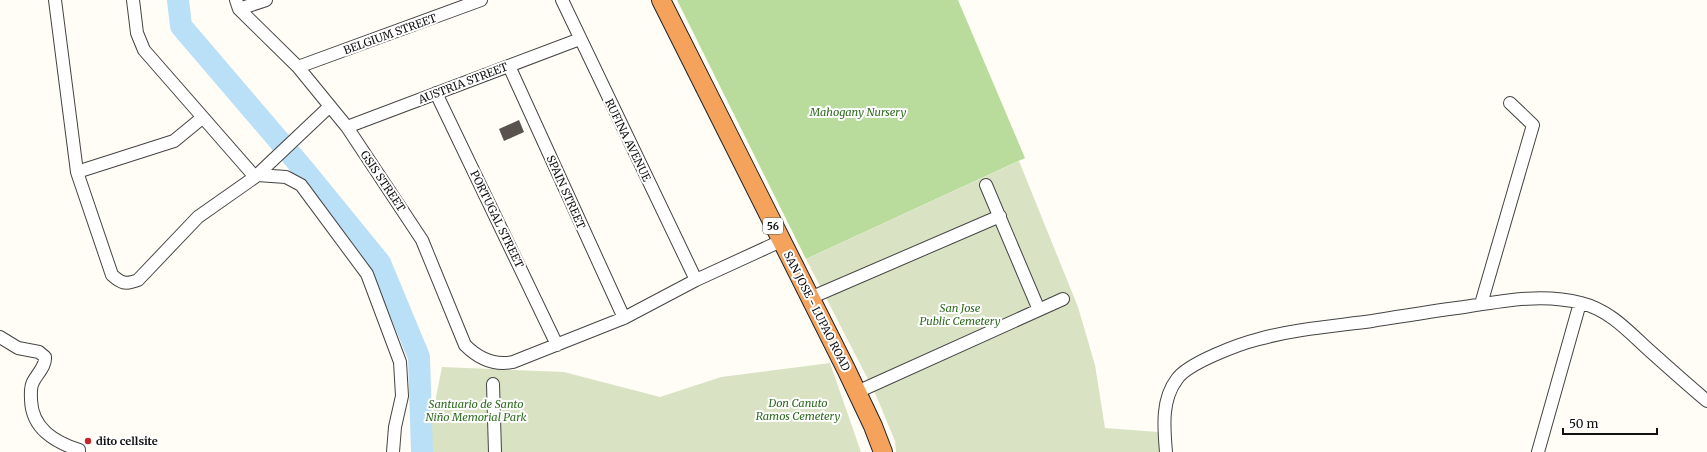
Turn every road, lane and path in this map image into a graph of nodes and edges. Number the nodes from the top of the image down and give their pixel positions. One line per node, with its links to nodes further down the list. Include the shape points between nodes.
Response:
1 (55, 0): 16 (street)
2 (133, 0): 14 (street, via 141,44)
3 (266, 0): 7 (street)
4 (481, 0): 10 (street, BELGIUM STREET)
5 (562, 0): 8 (street, RUFINA AVENUE)
6 (661, 0): 20 (highway, SAN JOSE - LUPAO ROAD / 56)
7 (237, 5): 10 (street, GSIS STREET)
8 (580, 39): 9 (street, AUSTRIA STREET); 21 (street, RUFINA AVENUE)
9 (509, 66): 11 (street, AUSTRIA STREET); 27 (street, SPAIN STREET)
10 (298, 67): 13 (street, GSIS STREET)
11 (436, 93): 15 (street, AUSTRIA STREET); 29 (street, PORTUGAL STREET)
12 (1510, 103): 25 (street, via 1533,125)
13 (330, 106): 15 (street, GSIS STREET); 17 (street)
14 (202, 118): 16 (street, via 174,141); 17 (street)
15 (347, 127): 29 (street, GSIS STREET, via 422,240 465,345 488,361 509,363)
16 (77, 172): 17 (street, via 112,274 121,283 128,284 138,280 198,217)
17 (256, 176): 34 (street, via 286,177 301,185 367,274 400,362 402,396)
18 (986, 185): 19 (street)
19 (1000, 216): 22 (street); 26 (street)
20 (781, 241): 21 (street); 22 (highway, SAN JOSE - LUPAO ROAD / 56)
21 (696, 280): 27 (street)
22 (810, 298): 31 (highway, SAN JOSE - LUPAO ROAD / 56)
23 (1063, 299): 26 (street)
24 (1580, 303): 25 (street, via 1534,298); 32 (street, via 1610,315); 38 (street)
25 (1481, 304): 37 (street, via 1261,338 1194,365 1177,378 1168,396 1164,418)
26 (1039, 310): 31 (street)
27 (624, 318): 29 (street)
28 (0, 337): 33 (street, via 18,348 39,352 45,357 45,362 32,384 31,410 36,422 50,436)
29 (557, 345)
30 (493, 384): 35 (street)
31 (857, 392): 36 (highway, SAN JOSE - LUPAO ROAD / 56)
32 (1707, 401)
33 (79, 452)
34 (393, 452)
35 (495, 452)
36 (883, 452)
37 (1166, 452)
38 (1538, 452)

